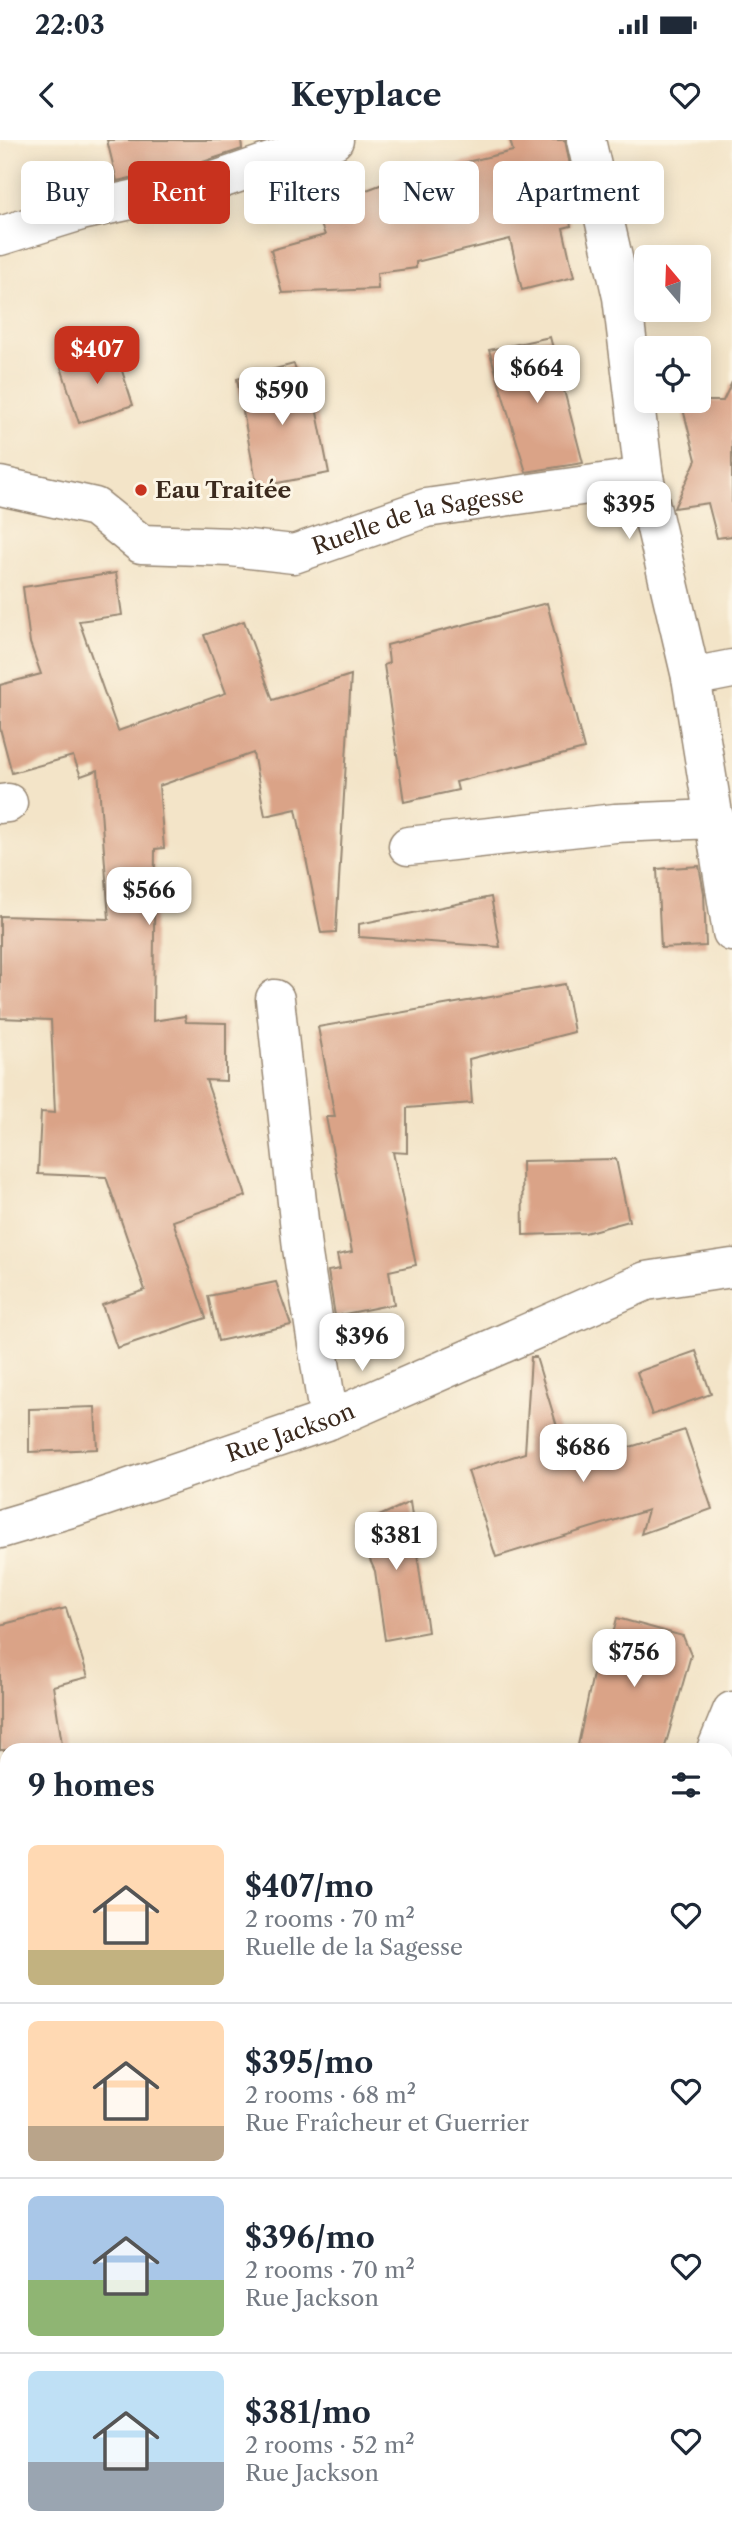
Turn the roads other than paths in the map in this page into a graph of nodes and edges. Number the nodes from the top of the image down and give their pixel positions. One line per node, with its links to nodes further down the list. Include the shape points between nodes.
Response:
1 (334, 140): 3 (street, via 209,183 81,211)
2 (586, 140): 4 (street, via 622,297)
3 (0, 236)
4 (644, 477): 5 (street, Ruelle de la Sagesse, via 426,508 294,554 141,544 95,507); 7 (street)
5 (0, 486)
6 (732, 669): 7 (street)
7 (691, 677): 8 (street)
8 (715, 819): 9 (street, via 615,823); 10 (street)
9 (408, 846)
10 (732, 932)
11 (275, 999): 13 (street, via 302,1248)
12 (732, 1268): 13 (street, Rue Jackson, via 646,1281)
13 (329, 1420): 14 (street, Rue Jackson)
14 (0, 1529)
15 (732, 1711): 16 (street)
16 (719, 1743)

